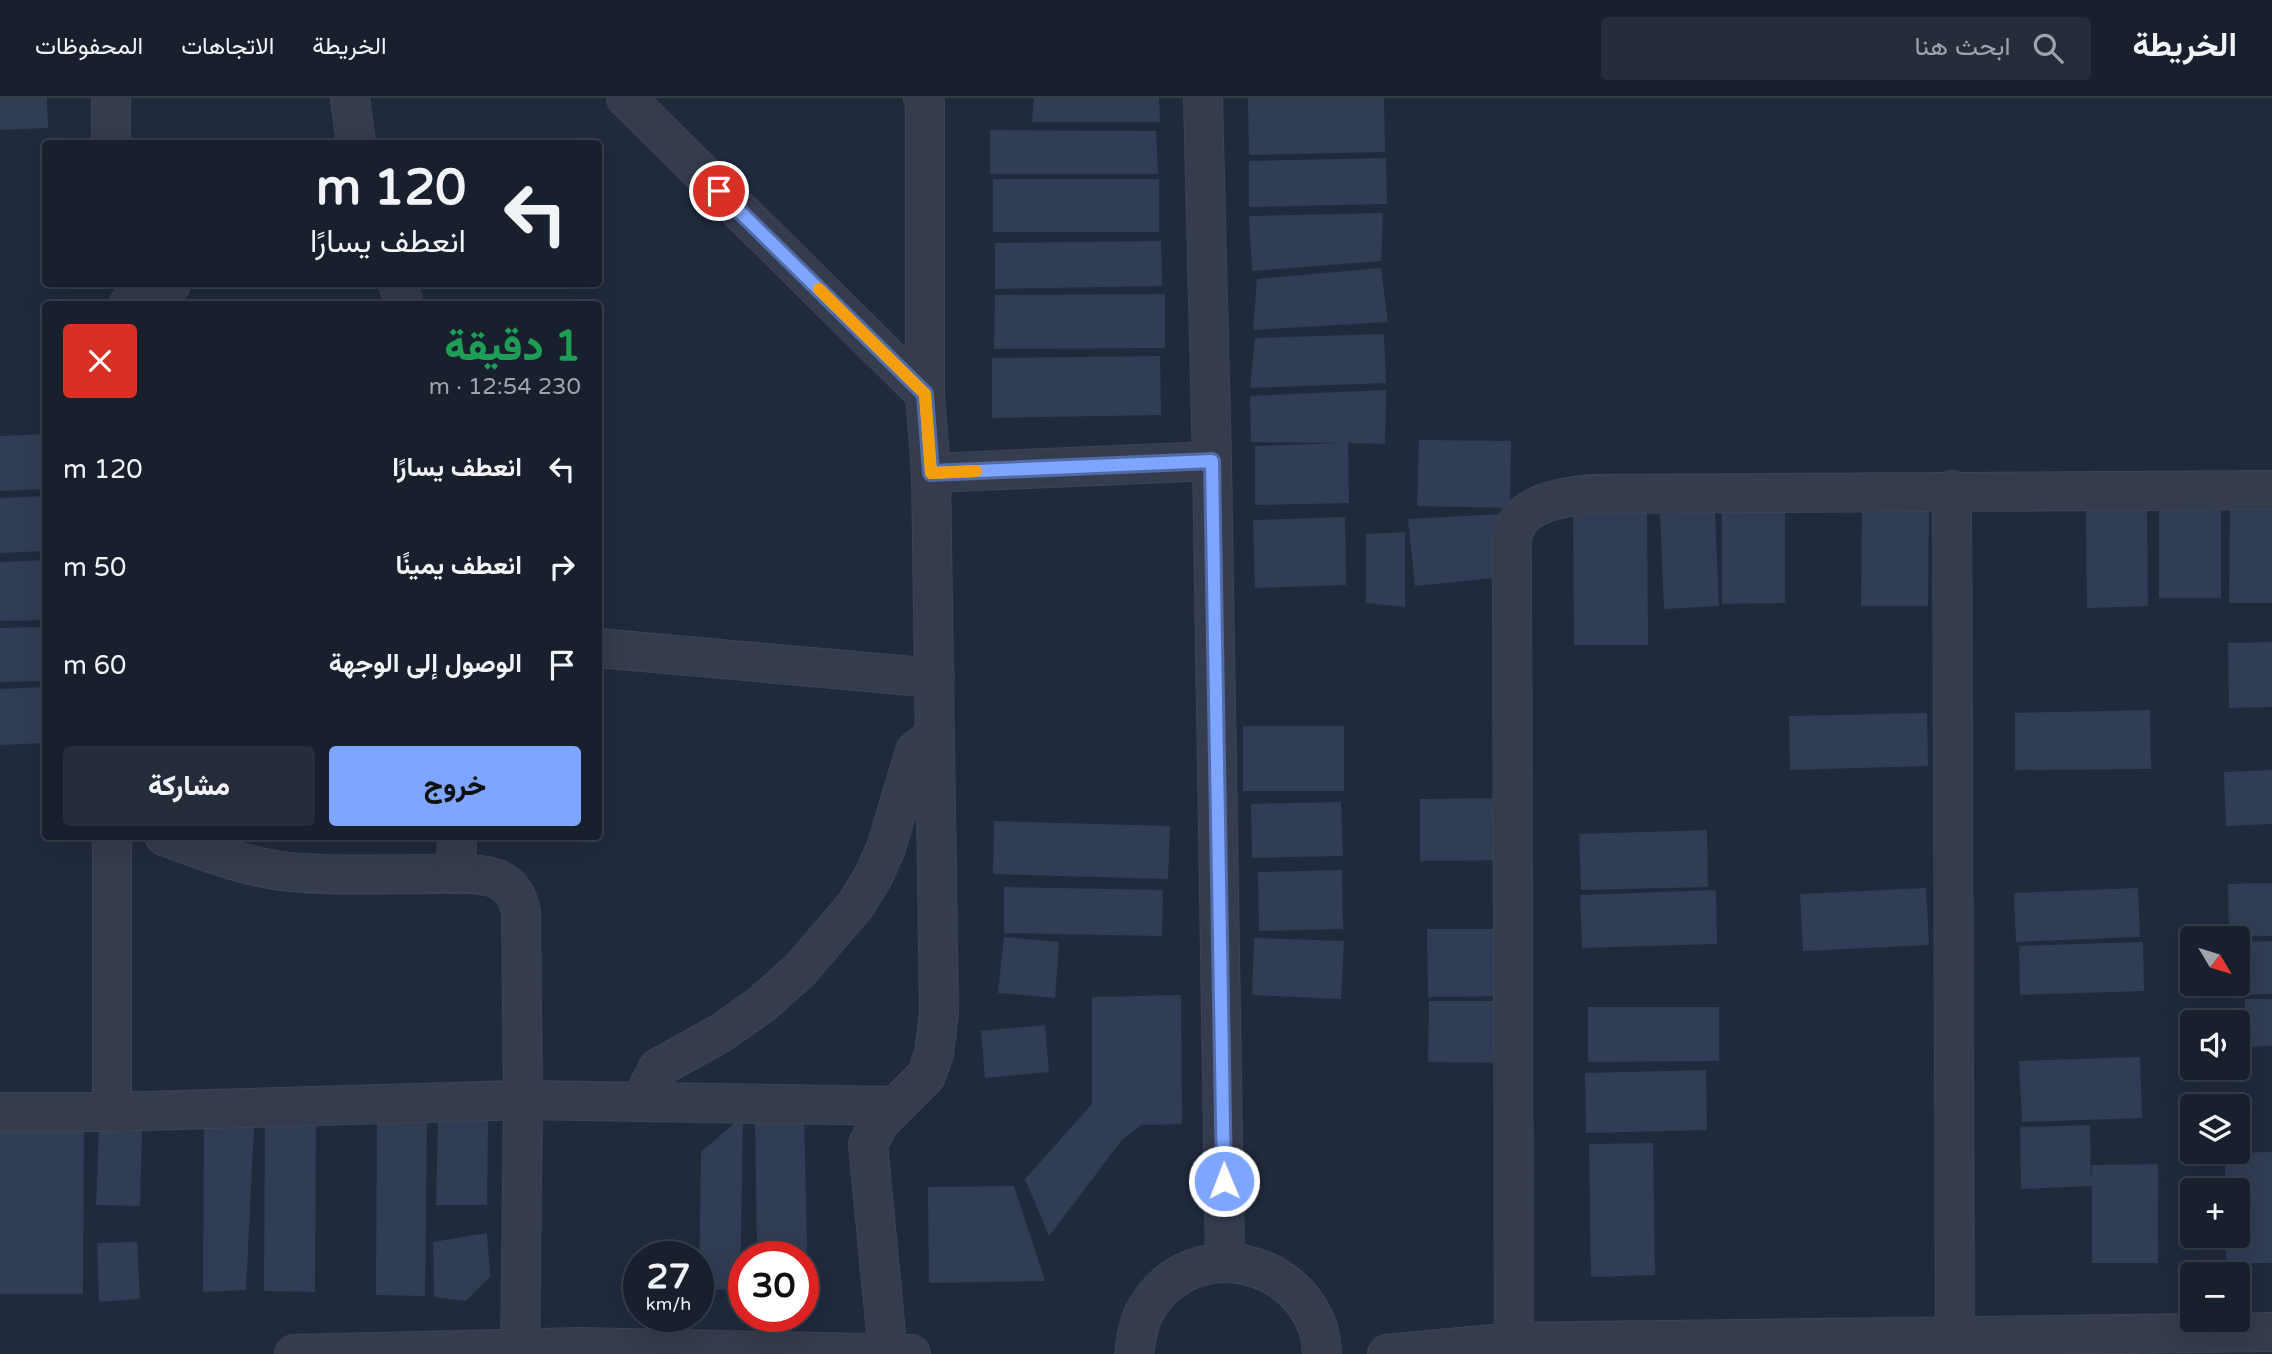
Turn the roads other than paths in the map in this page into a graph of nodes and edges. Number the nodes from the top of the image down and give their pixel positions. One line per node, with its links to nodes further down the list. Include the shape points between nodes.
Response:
1 (111, 98): 6 (street)
2 (350, 98): 7 (street)
3 (626, 98): 10 (street)
4 (923, 98): 10 (street)
5 (1203, 98): 11 (street)
6 (111, 140)
7 (355, 140)
8 (165, 287): 9 (street)
9 (135, 301)
10 (925, 394): 12 (street)
11 (1212, 461): 12 (street); 27 (street)
12 (931, 473): 16 (street)
13 (1952, 490): 14 (street); 29 (street); 30 (street, via 1590,494 1531,509 1514,529)
14 (2272, 490)
15 (602, 648): 16 (street)
16 (935, 678): 17 (street)
17 (935, 745): 23 (street, via 915,751 886,848 855,906 800,970 762,1004 658,1068 649,1086); 24 (street, via 939,1013 926,1076)
18 (111, 840): 26 (street)
19 (175, 840): 21 (street, via 230,860 301,873)
20 (457, 840): 21 (street)
21 (456, 874): 22 (street, via 497,879 518,898)
22 (523, 1100): 23 (street); 26 (street); 31 (street)
23 (648, 1102): 24 (street)
24 (896, 1106): 33 (street, via 878,1123 868,1144)
25 (0, 1112): 26 (street)
26 (112, 1112)
27 (1225, 1262): 35 (street, via 1200,1267 1159,1292 1145,1312); 36 (street, via 1255,1266 1283,1280 1305,1302 1318,1329)
28 (2272, 1332): 29 (street)
29 (1955, 1345): 30 (street)
30 (1514, 1348): 37 (street)
31 (520, 1351): 32 (street); 33 (street, via 580,1347)
32 (294, 1354)
33 (888, 1354): 34 (street)
34 (911, 1354)
35 (1134, 1354)
36 (1322, 1354)
37 (1387, 1354)

